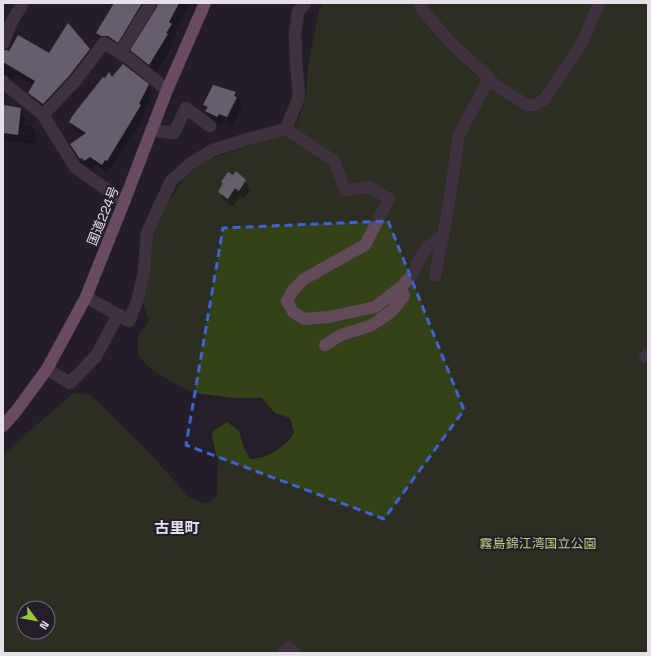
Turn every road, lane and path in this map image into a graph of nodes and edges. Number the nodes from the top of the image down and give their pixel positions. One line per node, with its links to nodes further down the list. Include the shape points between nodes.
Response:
1 (22, 3): 7 (street)
2 (151, 3): 8 (street)
3 (205, 3): 11 (highway, 国道224号)
4 (304, 3): 14 (street, via 298,12 295,34 299,97)
5 (419, 3): 9 (street, via 452,44)
6 (599, 3): 9 (street, via 583,41 546,99 535,105 527,105)
7 (3, 43)
8 (120, 53): 11 (street); 12 (street, via 104,44 75,81)
9 (489, 79): 17 (street, via 459,135)
10 (3, 82): 12 (street)
11 (167, 90): 15 (highway, 国道224号)
12 (43, 115): 16 (street, via 76,167)
13 (210, 126): 15 (street, via 186,108 174,134)
14 (286, 129): 19 (street, via 334,161 345,190 370,187 389,199 365,245 304,279 293,290 287,301 293,312 304,319 329,317 375,307); 21 (street, via 213,150 190,164 171,181 147,233 144,273 137,302 129,321)
15 (151, 130): 16 (highway, 国道224号)
16 (124, 202): 20 (highway, 国道224号)
17 (443, 236): 18 (street); 19 (street, via 425,250 412,276)
18 (435, 276)
19 (401, 287): 22 (street, via 404,296 392,311 370,326 341,335)
20 (86, 297): 21 (street); 23 (highway, 国道224号)
21 (118, 315): 23 (street, via 96,356 70,383)
22 (325, 345)
23 (47, 369): 24 (highway, 国道224号)
24 (3, 426)
25 (283, 653): 26 (street, via 288,647)
26 (295, 653)

